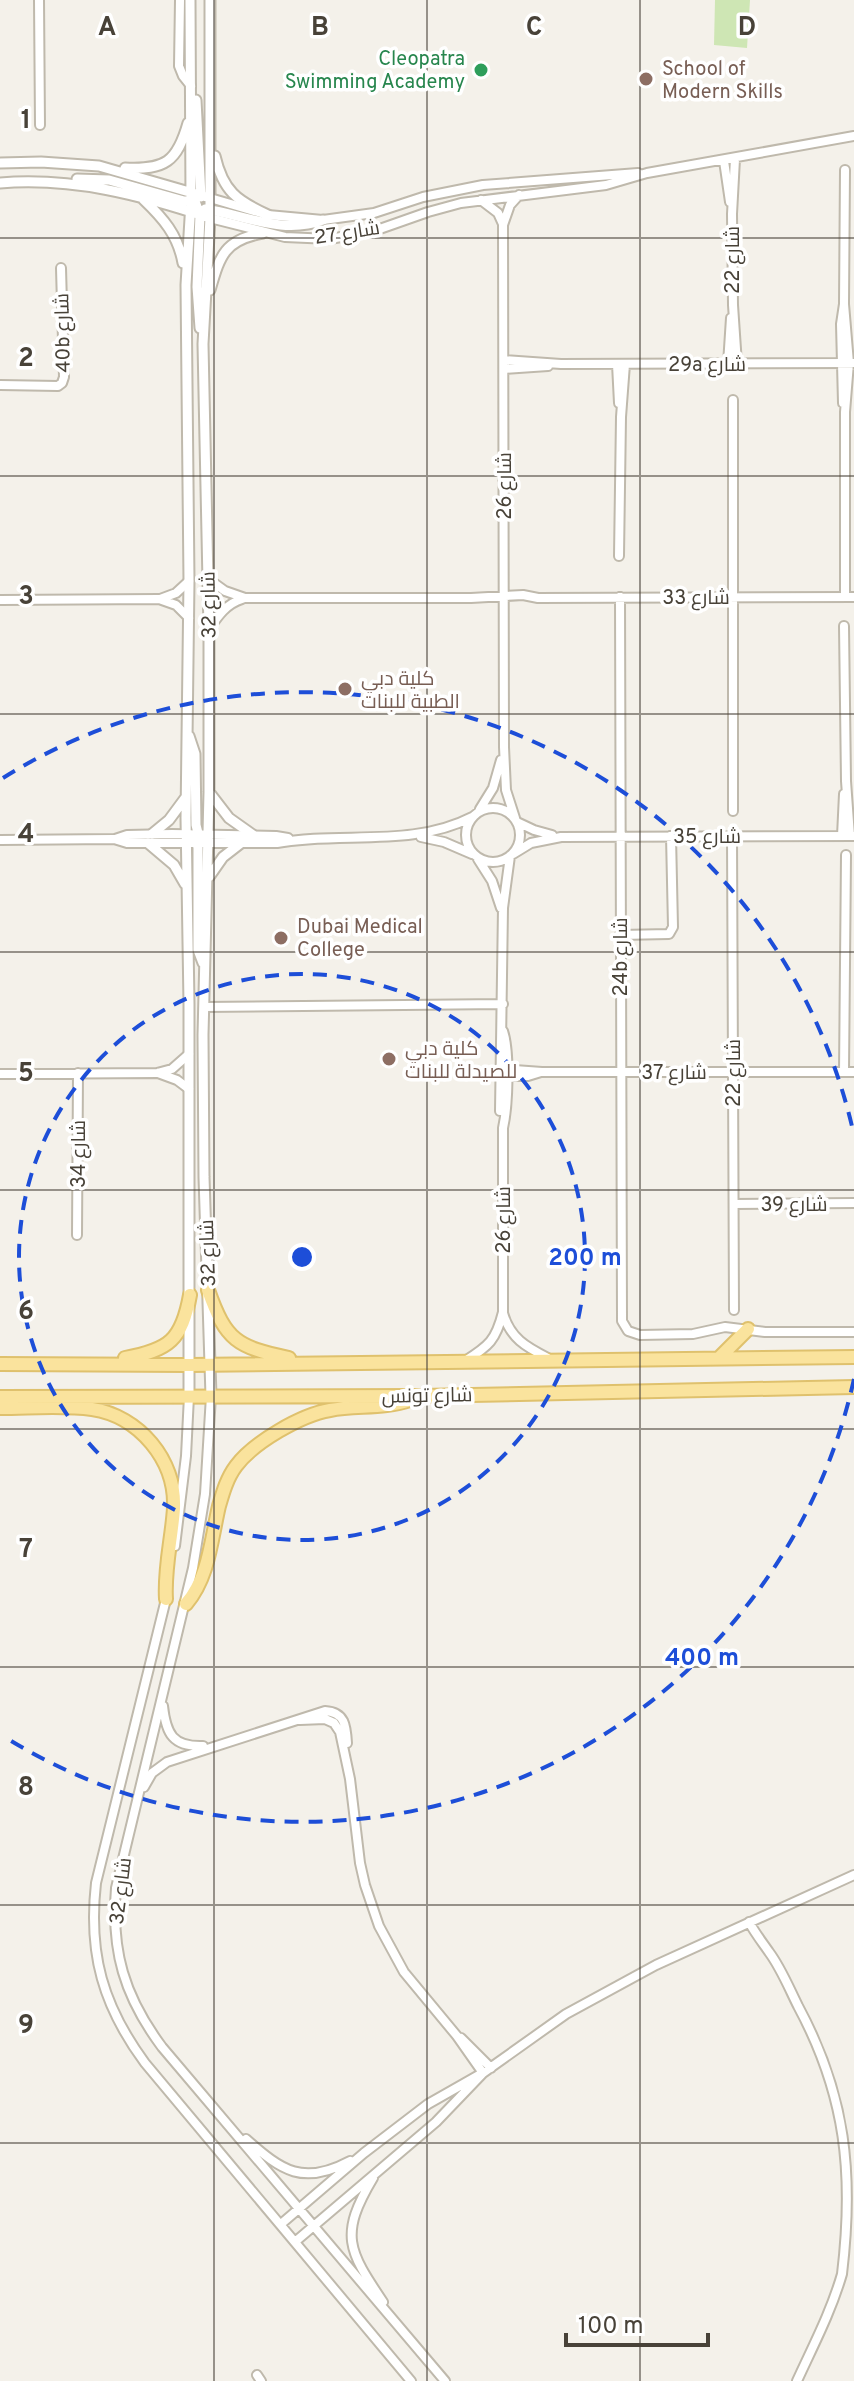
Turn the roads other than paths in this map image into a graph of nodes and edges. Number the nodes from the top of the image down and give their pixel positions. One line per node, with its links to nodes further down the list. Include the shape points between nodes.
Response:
1 (39, 0): 7 (street)
2 (180, 0): 5 (street, via 179,66)
3 (190, 0): 5 (street, شارع 32)
4 (210, 0): 9 (street, شارع 32)
5 (191, 86): 6 (street, شارع 32); 21 (street, via 198,112)
6 (191, 112): 13 (street, via 179,150 165,163 145,169); 21 (street, شارع 32)
7 (40, 125)
8 (854, 136): 10 (street, شارع 27)
9 (211, 142): 21 (street, شارع 32); 23 (street, via 227,188 239,201)
10 (735, 159): 11 (street, شارع 27); 22 (street, شارع 22)
11 (724, 161): 15 (street, شارع 27); 22 (street, شارع 22)
12 (0, 163): 13 (street, شارع 27)
13 (99, 166): 21 (street, شارع 27)
14 (845, 170): 31 (street)
15 (647, 173): 18 (street, شارع 27, via 606,185); 24 (street, شارع 27, via 483,185 374,213)
16 (66, 182): 17 (street, شارع 27); 19 (street, شارع 27); 21 (street, via 109,180)
17 (0, 183)
18 (519, 195): 20 (street, شارع 27); 25 (street, شارع 26)
19 (140, 197): 21 (street, شارع 27); 28 (street, via 178,242)
20 (481, 200): 25 (street, via 498,213); 26 (street, شارع 27, via 352,236 307,239)
21 (200, 205): 23 (street, شارع 27); 24 (street, via 277,225); 26 (street, شارع 27); 28 (street, شارع 32); 29 (street, شارع 32); 30 (street, via 197,287)
22 (732, 214): 33 (street, شارع 22)
23 (268, 215): 24 (street, شارع 27)
24 (323, 220)
25 (503, 225): 34 (street, شارع 26)
26 (263, 233): 29 (street, via 239,239 224,251)
27 (61, 268): 35 (street, 40b شارع, via 64,380 58,386)
28 (186, 285): 39 (street, شارع 32)
29 (206, 305): 30 (street, شارع 32)
30 (203, 344): 38 (street, شارع 32)
31 (848, 363): 33 (street, 29a شارع); 42 (street)
32 (621, 364): 33 (street, 29a شارع); 34 (street, 29a شارع); 37 (street)
33 (732, 364)
34 (504, 365): 44 (street, شارع 26)
35 (0, 385)
36 (733, 400): 41 (street)
37 (619, 556)
38 (207, 578): 43 (street, شارع 33); 49 (street, شارع 32)
39 (189, 581): 45 (street); 47 (street, شارع 32)
40 (620, 597): 41 (street, شارع 33); 44 (street, شارع 33); 59 (street, 24b شارع)
41 (732, 597): 42 (street, شارع 33); 54 (street)
42 (849, 597)
43 (245, 598): 44 (street, شارع 33); 49 (street, via 223,610)
44 (504, 598): 51 (street, شارع 26)
45 (159, 599): 46 (street); 47 (street, via 176,605)
46 (0, 600)
47 (189, 618): 50 (street, شارع 32)
48 (844, 626): 62 (street)
49 (209, 630): 52 (street, شارع 32)
50 (187, 733): 53 (street, شارع 32); 65 (street, via 195,750)
51 (504, 747): 55 (street, شارع 26, via 493,788); 56 (street, شارع 26, via 506,790)
52 (209, 792): 57 (street, via 229,818); 65 (street, شارع 32)
53 (186, 797): 64 (street, شارع 32); 66 (street)
54 (733, 811)
55 (475, 814): 56 (street, via 494,807); 58 (street, via 443,830); 72 (street, via 465,832)
56 (516, 820): 63 (street, شارع 35); 70 (street, via 520,838)
57 (253, 835): 65 (street); 67 (street)
58 (412, 836): 67 (street); 72 (street)
59 (620, 836): 60 (street, شارع 35); 63 (street, شارع 35); 76 (street, 24b شارع)
60 (671, 836): 61 (street, شارع 35); 76 (street, via 673,927 669,934)
61 (732, 836): 62 (street, شارع 35); 83 (street, شارع 22)
62 (849, 836)
63 (561, 837): 70 (street, شارع 35, via 540,840)
64 (186, 838): 65 (street); 66 (street); 74 (street, شارع 32)
65 (203, 838): 69 (street); 73 (street, شارع 32); 77 (street, via 198,950)
66 (150, 839): 68 (street, via 127,835); 74 (street, via 181,873)
67 (291, 839): 69 (street)
68 (0, 840)
69 (241, 843): 73 (street, via 223,857)
70 (512, 855): 72 (street, via 494,862); 75 (street, شارع 26)
71 (846, 855): 84 (street)
72 (476, 856): 75 (street, شارع 26, via 497,894)
73 (208, 880): 77 (street, شارع 32)
74 (187, 888): 80 (street, شارع 32)
75 (503, 921): 78 (street, شارع 26)
76 (620, 935): 82 (street, 24b شارع)
77 (204, 966): 79 (street, شارع 32)
78 (503, 1004): 79 (street); 81 (street, شارع 26)
79 (204, 1007): 92 (street, شارع 32)
80 (189, 1054): 86 (street, via 172,1069); 88 (street, شارع 32)
81 (503, 1072): 82 (street, شارع 37); 95 (street, شارع 26)
82 (620, 1072): 83 (street, شارع 37); 96 (street, 24b شارع, via 621,1317 628,1331 640,1335)
83 (733, 1072): 84 (street, شارع 37); 90 (street, شارع 22)
84 (849, 1072)
85 (78, 1073): 86 (street); 87 (street); 91 (street, شارع 34)
86 (157, 1073): 88 (street)
87 (0, 1074)
88 (189, 1089): 93 (street, شارع 32)
89 (854, 1203): 90 (street, شارع 39)
90 (734, 1204): 94 (street, شارع 22)
91 (77, 1235)
92 (208, 1290): 104 (main road, via 220,1323 233,1338 253,1350); 107 (street, شارع 32)
93 (190, 1295): 106 (main road, via 183,1325 164,1347); 108 (street, شارع 32)
94 (734, 1310)
95 (503, 1312): 102 (street, via 516,1340); 103 (street, شارع 26, via 494,1339)
96 (725, 1327): 97 (street); 99 (street)
97 (748, 1329): 98 (street); 99 (main road)
98 (854, 1332)
99 (736, 1339): 101 (main road)
100 (854, 1357): 101 (main road, شارع تونس)
101 (719, 1358): 102 (main road, شارع تونس)
102 (552, 1360): 103 (main road, شارع تونس)
103 (464, 1362): 104 (main road, شارع تونس)
104 (307, 1363): 107 (main road, شارع تونس)
105 (0, 1364): 106 (main road, شارع تونس)
106 (97, 1364): 108 (main road, شارع تونس)
107 (210, 1364): 108 (main road, شارع تونس); 111 (street, شارع 32)
108 (189, 1365): 110 (street, شارع 32)
109 (854, 1387): 112 (main road, شارع تونس)
110 (189, 1396): 111 (main road, شارع تونس); 113 (main road, شارع تونس); 115 (street, شارع 32, via 183,1492)
111 (211, 1396): 112 (main road, شارع تونس); 116 (street, شارع 32, via 205,1494)
112 (421, 1396): 116 (main road, via 315,1413 249,1453 228,1479 203,1576)
113 (0, 1397)
114 (0, 1408): 115 (main road, via 102,1411 126,1421 153,1445 166,1464 173,1497)
115 (166, 1599): 127 (street, شارع 32, via 96,1883 97,1965 111,2007 132,2045)
116 (186, 1604): 117 (street, شارع 32)
117 (163, 1698): 118 (street, via 166,1725 175,1740); 119 (street, شارع 32)
118 (216, 1746): 119 (street, via 159,1767); 122 (street, via 300,1720 325,1719 338,1727 360,1863 379,1926 404,1972)
119 (138, 1799): 123 (street, شارع 32, via 116,1888 119,1960 147,2027)
120 (854, 1875): 121 (street)
121 (752, 1920): 122 (street, via 595,1996); 133 (street, via 832,2076 846,2123 853,2183 842,2274)
122 (487, 2071): 124 (street, via 441,2095); 125 (street)
123 (222, 2117): 124 (street, via 271,2161 296,2173 323,2173); 126 (street, شارع 32)
124 (364, 2153): 126 (street)
125 (377, 2170): 128 (street); 130 (street, via 354,2213 351,2243 362,2271)
126 (299, 2210): 127 (street); 128 (street, شارع 32)
127 (281, 2224): 129 (street, شارع 32)
128 (313, 2226): 129 (street); 130 (street, شارع 32)
129 (296, 2241): 131 (street, شارع 32)
130 (408, 2339): 132 (street, شارع 32)
131 (411, 2381)
132 (445, 2381)
133 (797, 2381)

